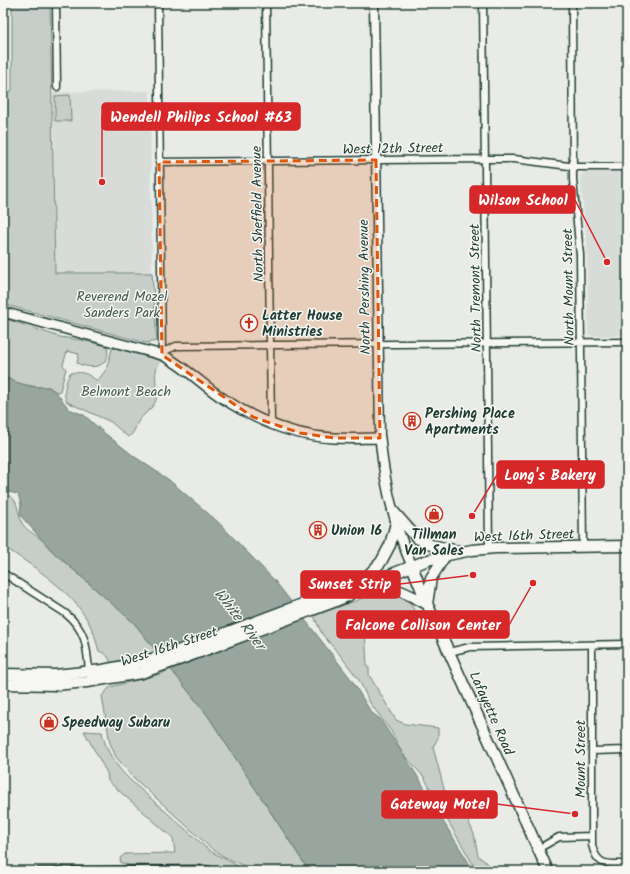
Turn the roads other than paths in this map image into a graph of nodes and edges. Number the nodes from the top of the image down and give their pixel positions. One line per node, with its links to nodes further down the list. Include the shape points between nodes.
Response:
1 (56, 3): 7 (street)
2 (158, 3): 11 (street)
3 (266, 3): 10 (street, North Sheffield Avenue)
4 (374, 3): 9 (street, North Pershing Avenue)
5 (483, 3): 8 (street, North Tremont Street)
6 (572, 3): 12 (street, North Mount Street)
7 (57, 87)
8 (485, 159): 9 (street, West 12th Street); 12 (street, West 12th Street, via 514,159); 17 (street, North Tremont Street)
9 (376, 160): 10 (street, West 12th Street); 19 (street, North Pershing Avenue)
10 (268, 161): 11 (street, West 12th Street); 18 (street, North Sheffield Avenue)
11 (159, 162): 20 (street)
12 (573, 166): 13 (street, West 12th Street); 16 (street, North Mount Street, via 580,243)
13 (627, 167)
14 (3, 312): 20 (main road)
15 (627, 342): 16 (street)
16 (581, 343): 17 (street); 25 (street, North Mount Street)
17 (487, 344): 19 (street); 27 (street, North Tremont Street)
18 (270, 345): 19 (street); 20 (street, via 176,346); 21 (street, North Sheffield Avenue)
19 (379, 345): 22 (street, North Pershing Avenue)
20 (162, 355): 21 (main road, via 223,399)
21 (271, 425): 22 (main road, via 317,436)
22 (380, 438): 23 (main road, North Pershing Avenue, via 385,481)
23 (393, 511): 24 (main road, North Pershing Avenue); 28 (main road, via 417,538 431,545)
24 (396, 523): 30 (main road, North Pershing Avenue); 32 (main road, via 390,545 381,562)
25 (583, 546): 26 (main road, West 16th Street); 27 (main road, West 16th Street)
26 (627, 546)
27 (489, 548): 28 (main road, West 16th Street)
28 (463, 552): 29 (main road, West 16th Street)
29 (445, 556): 30 (main road, West 16th Street); 33 (main road, via 431,578)
30 (412, 566): 32 (main road, West 16th Street); 33 (main road, Lafayette Road)
31 (3, 573): 38 (street, via 74,621 86,641)
32 (356, 588): 33 (main road, via 394,588); 37 (main road, West 16th Street, via 348,596 335,597 189,656)
33 (427, 604): 36 (main road, Lafayette Road)
34 (627, 644): 35 (street)
35 (592, 645): 36 (street, via 470,647); 42 (street, Mount Street)
36 (449, 652): 44 (main road, Lafayette Road)
37 (140, 668): 38 (main road, West 16th Street); 40 (main road, West 16th Street, via 87,682 55,685)
38 (89, 672): 39 (main road, West 16th Street, via 54,675)
39 (3, 674)
40 (3, 684)
41 (627, 750): 42 (street)
42 (592, 751): 43 (street, Mount Street)
43 (592, 836): 44 (street, via 559,836); 45 (street, Mount Street, via 592,845 598,860 608,864)
44 (538, 849): 48 (main road, Lafayette Road)
45 (627, 864)
46 (40, 871): 47 (street)
47 (215, 871)
48 (548, 871)

